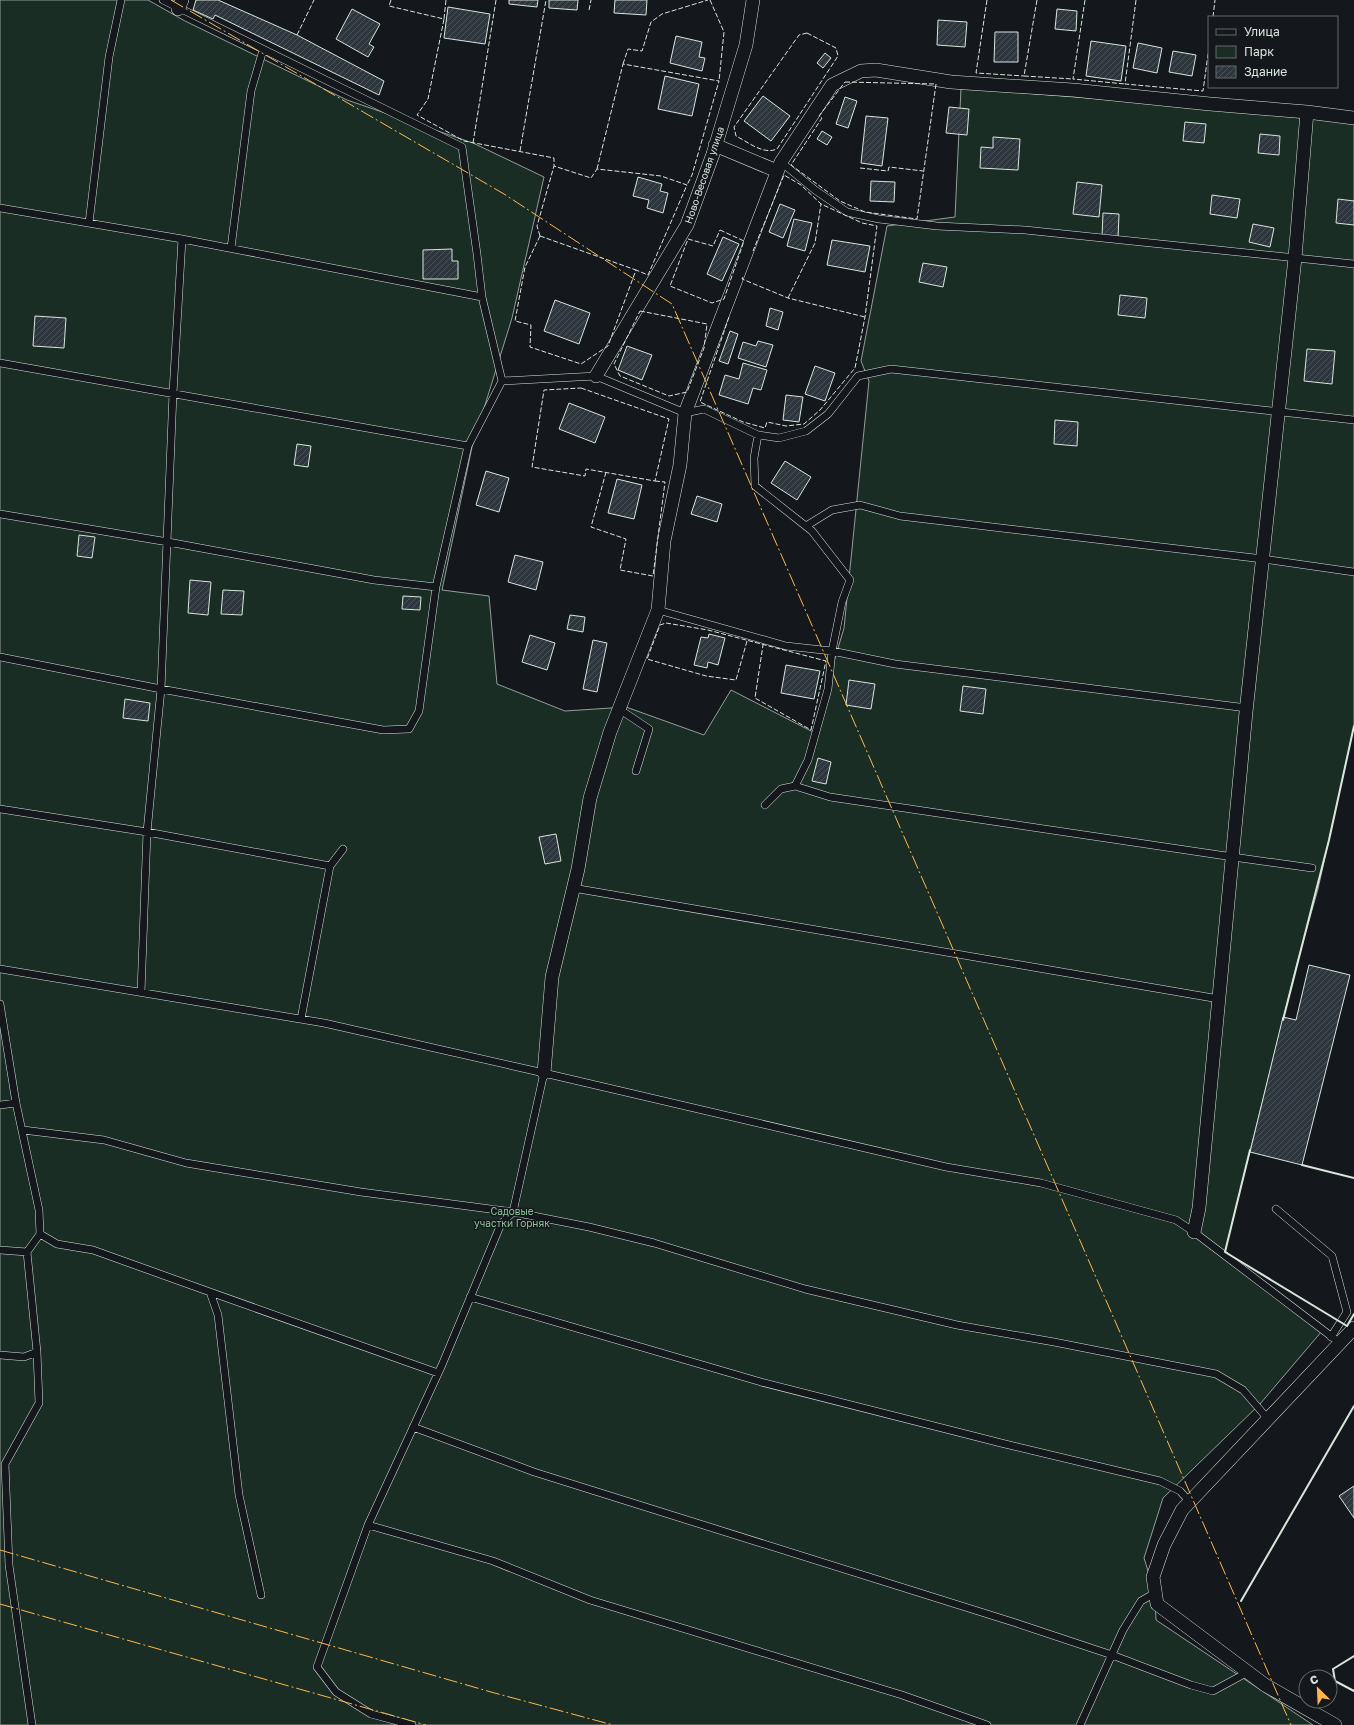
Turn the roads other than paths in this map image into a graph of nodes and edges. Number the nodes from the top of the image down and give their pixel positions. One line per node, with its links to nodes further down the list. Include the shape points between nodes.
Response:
1 (121, 0): 11 (lane, via 109,57)
2 (163, 0): 4 (lane)
3 (753, 0): 8 (street, Ново-Весовая улица, via 746,45)
4 (180, 4): 5 (lane)
5 (263, 50): 13 (lane, via 251,91); 16 (lane, via 462,147)
6 (1307, 112): 7 (street); 9 (street, via 1073,90 951,82 876,70 861,71 832,85); 14 (street)
7 (1354, 118)
8 (716, 145): 9 (street); 18 (street, Ново-Весовая улица, via 687,225)
9 (779, 166): 14 (lane, via 847,212 879,219 937,226 1025,230); 22 (street)
10 (0, 208): 11 (lane)
11 (89, 223): 12 (lane)
12 (182, 239): 13 (lane); 20 (lane)
13 (231, 248): 16 (lane)
14 (1295, 258): 15 (lane); 21 (street)
15 (1354, 264)
16 (482, 297): 19 (lane)
17 (0, 363): 20 (lane)
18 (596, 376): 19 (lane); 22 (lane)
19 (502, 381): 25 (lane)
20 (173, 393): 25 (lane); 28 (lane)
21 (1279, 412): 23 (lane); 24 (lane, via 891,369 858,376 828,414 806,431 779,438); 29 (street)
22 (685, 413): 24 (lane, via 704,409); 32 (street, via 680,465 664,541)
23 (1354, 420)
24 (758, 435): 27 (lane, via 754,458 755,486)
25 (468, 446): 31 (lane)
26 (0, 514): 28 (lane)
27 (806, 526): 29 (lane, via 832,510 860,505 900,516); 33 (lane, via 850,580 842,602)
28 (168, 542): 31 (lane, via 374,580); 35 (lane)
29 (1263, 559): 30 (lane); 36 (street)
30 (1354, 572)
31 (436, 587): 35 (lane, via 419,711 409,729 383,730)
32 (658, 610): 33 (lane, via 786,646); 37 (street)
33 (832, 651): 36 (lane, via 895,664); 39 (lane, via 828,689 808,760)
34 (0, 658): 35 (lane)
35 (161, 689): 42 (lane)
36 (1247, 708): 44 (street)
37 (619, 709): 38 (lane, via 649,729); 47 (street, via 590,798)
38 (636, 771)
39 (795, 786): 40 (lane, via 781,789); 44 (lane, via 830,797)
40 (765, 805)
41 (0, 809): 42 (lane)
42 (147, 832): 45 (lane); 49 (lane)
43 (343, 849): 45 (lane)
44 (1232, 858): 46 (lane); 50 (street)
45 (330, 866): 52 (lane)
46 (1312, 868)
47 (573, 888): 50 (lane); 53 (street, via 552,977)
48 (0, 969): 49 (lane)
49 (141, 992): 52 (lane)
50 (1219, 999): 59 (street, via 1199,1208)
51 (0, 1004): 54 (lane)
52 (301, 1019): 53 (lane)
53 (544, 1073): 58 (lane); 59 (lane, via 946,1167 1041,1183 1176,1220)
54 (16, 1103): 55 (lane); 56 (lane)
55 (0, 1105)
56 (23, 1130): 58 (lane, via 104,1140 186,1164 361,1192); 60 (lane, via 39,1210)
57 (1276, 1209): 66 (lane, via 1332,1256 1347,1312)
58 (514, 1212): 64 (lane, via 501,1224); 70 (lane, via 654,1243 805,1289 957,1325 1216,1374 1243,1390)
59 (1194, 1232): 66 (lane)
60 (40, 1234): 62 (lane); 63 (lane, via 57,1244 94,1250)
61 (0, 1250): 62 (lane)
62 (27, 1252): 67 (lane)
63 (210, 1292): 69 (lane); 76 (lane, via 218,1315 240,1495)
64 (470, 1297): 69 (lane); 73 (lane, via 761,1382 1160,1481 1180,1491)
65 (1354, 1328): 66 (street)
66 (1336, 1340): 70 (street)
67 (37, 1352): 68 (lane, via 24,1357); 72 (lane, via 39,1403)
68 (0, 1355)
69 (438, 1373): 71 (lane)
70 (1268, 1419): 73 (street)
71 (413, 1427): 74 (lane); 77 (lane, via 534,1472)
72 (3, 1464): 79 (lane, via 9,1565)
73 (1190, 1502): 75 (street, via 1182,1510 1164,1544 1153,1577)
74 (368, 1525): 80 (lane, via 317,1667 336,1692 371,1714); 81 (lane, via 493,1561 590,1600 902,1695)
75 (1155, 1593): 77 (lane, via 1141,1601 1123,1630); 78 (street, via 1157,1604)
76 (262, 1595)
77 (1112, 1655): 78 (lane, via 1191,1685 1213,1690); 82 (lane)
78 (1248, 1672): 83 (street, via 1265,1685)
79 (32, 1725)
80 (412, 1725)
81 (987, 1725)
82 (1080, 1725)
83 (1334, 1725)

